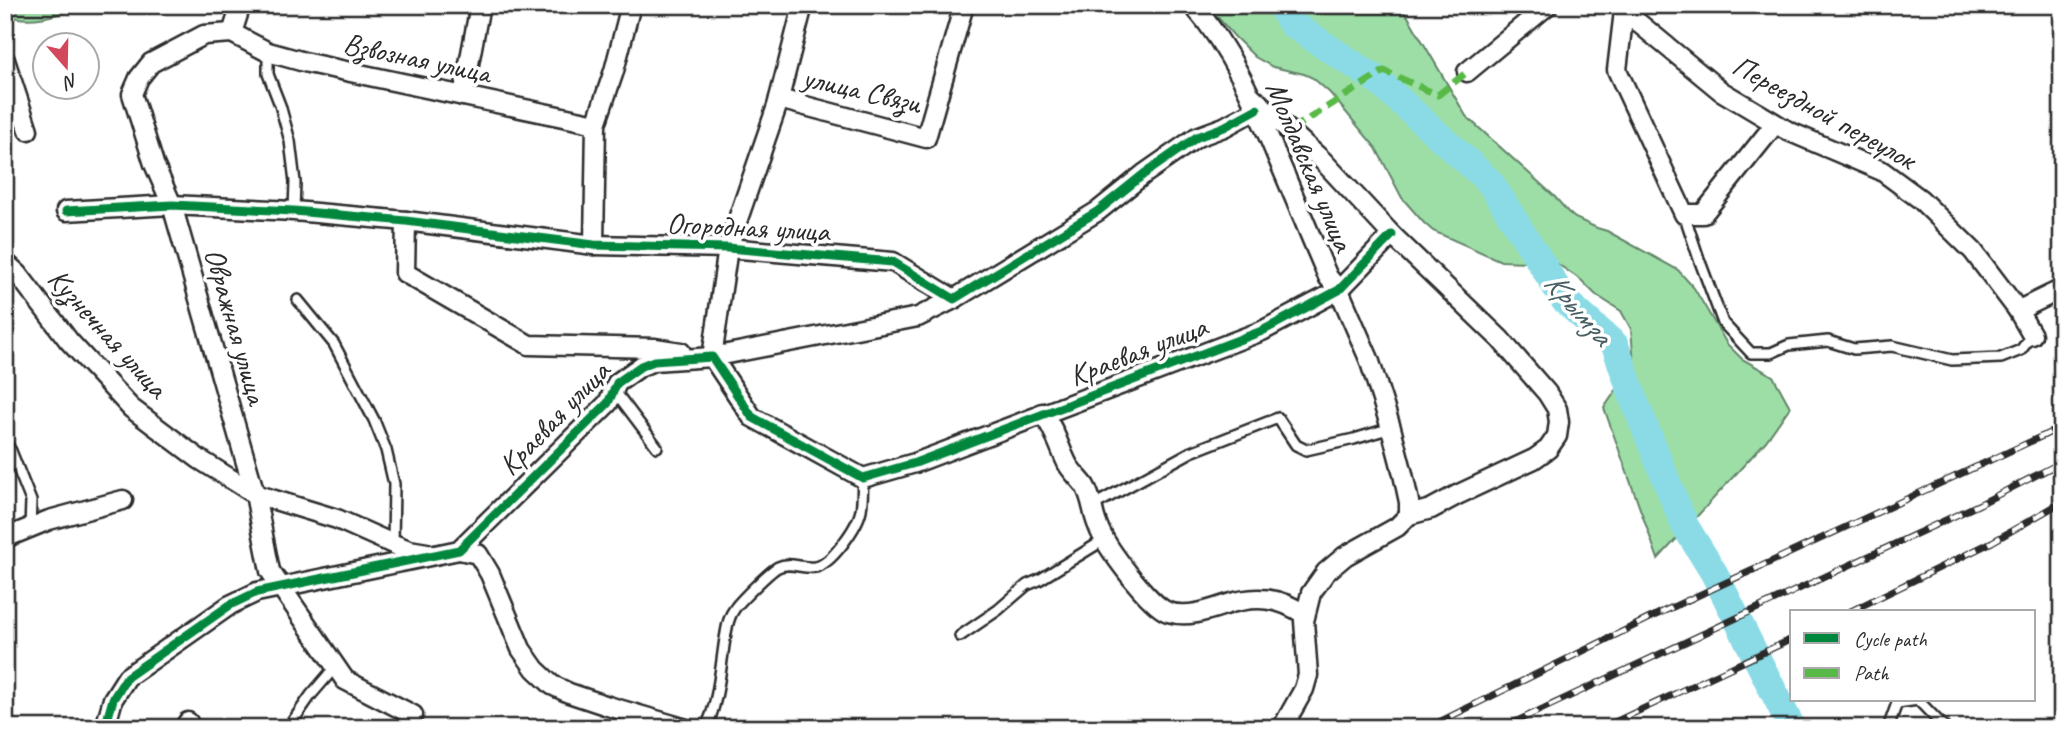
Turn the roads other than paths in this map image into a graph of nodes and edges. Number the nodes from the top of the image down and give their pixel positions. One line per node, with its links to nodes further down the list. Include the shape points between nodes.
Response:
1 (241, 5): 9 (street)
2 (480, 5): 13 (street)
3 (631, 5): 16 (street)
4 (803, 5): 14 (street)
5 (964, 5): 14 (street, улица Связи, via 926,138)
6 (1192, 5): 15 (street, Молдавская улица, via 1210,26)
7 (1548, 5): 12 (street)
8 (1623, 8): 17 (street, Переездной переулок, via 1721,91); 22 (street, via 1617,70)
9 (232, 33): 10 (street, Взвозная улица); 19 (street, Овражная улица, via 204,35 151,63 132,94)
10 (268, 52): 13 (street, Взвозная улица); 21 (lane, via 268,74 290,141)
11 (5, 60): 18 (street)
12 (1467, 72)
13 (463, 96): 16 (street, Взвозная улица)
14 (779, 99): 26 (street)
15 (1253, 102): 24 (street, via 1323,161); 29 (street, Молдавская улица, via 1328,277); 30 (street, via 1224,127 1197,137 1144,174 1098,211)
16 (596, 124): 25 (street)
17 (1775, 124): 22 (street, via 1703,214); 32 (street, Переездной переулок, via 1882,170 1920,199 1973,251)
18 (28, 130)
19 (172, 205): 20 (street, Огородная улица); 21 (street, Огородная улица); 41 (street, Овражная улица)
20 (66, 211)
21 (294, 211): 23 (street, Огородная улица)
22 (1685, 214): 33 (lane, via 1723,323 1751,354 1828,341 1854,349 1892,346 1952,360 2001,358 2021,350)
23 (406, 221): 25 (street, Огородная улица); 34 (street, via 405,273 529,345 655,348)
24 (1392, 235): 29 (street, Краевая улица); 44 (street, via 1500,339 1548,393 1559,422 1549,449 1534,459 1431,509)
25 (594, 245): 26 (street, Огородная улица)
26 (728, 248): 30 (street, Огородная улица, via 893,262); 34 (street)
27 (5, 262): 41 (street, Кузнечная улица, via 131,408)
28 (2062, 289): 32 (street)
29 (1339, 290): 36 (street, Краевая улица, via 1262,331); 37 (street, Молдавская улица, via 1369,359)
30 (954, 299): 34 (street, via 918,317)
31 (298, 300): 48 (lane, via 334,344 386,450 394,484)
32 (2017, 309): 33 (street, Переездной переулок)
33 (2032, 335)
34 (712, 357): 35 (street, Краевая улица, via 654,361 633,371); 40 (street, via 752,417)
35 (614, 390): 39 (lane); 49 (street, Краевая улица, via 608,403)
36 (1042, 413): 40 (street, Краевая улица, via 915,463); 43 (street)
37 (1391, 428): 43 (lane, via 1306,450 1296,445 1279,418 1191,452); 44 (street, Молдавская улица)
38 (5, 442): 45 (lane, via 31,501)
39 (657, 447)
40 (863, 478): 61 (lane, via 861,510 854,528 824,564 778,566 735,607 727,625 713,712)
41 (255, 495): 48 (street, Кузнечная улица, via 337,519); 51 (street, Овражная улица, via 270,571)
42 (123, 500): 45 (street)
43 (1094, 505): 47 (street)
44 (1409, 515): 52 (street, via 1326,572 1311,593)
45 (30, 528): 46 (street)
46 (5, 538)
47 (1104, 540): 52 (street, via 1151,600 1167,611 1189,614 1272,599); 53 (lane, via 1027,584)
48 (393, 544): 50 (street, Кузнечная улица)
49 (459, 550): 50 (street); 60 (street, via 478,554 521,649 552,685)
50 (437, 554): 51 (street)
51 (281, 587): 54 (street, Овражная улица); 58 (street, via 230,605 127,677 113,699)
52 (1306, 615): 62 (street, via 1308,676)
53 (960, 636)
54 (336, 666): 57 (street, Овражная улица, via 345,680); 59 (lane)
55 (1907, 702): 63 (lane, via 1897,704)
56 (1919, 702): 64 (lane)
57 (413, 715)
58 (105, 728)
59 (288, 728)
60 (683, 728)
61 (705, 728)
62 (1282, 728)
63 (1888, 728)
64 (1945, 728)

